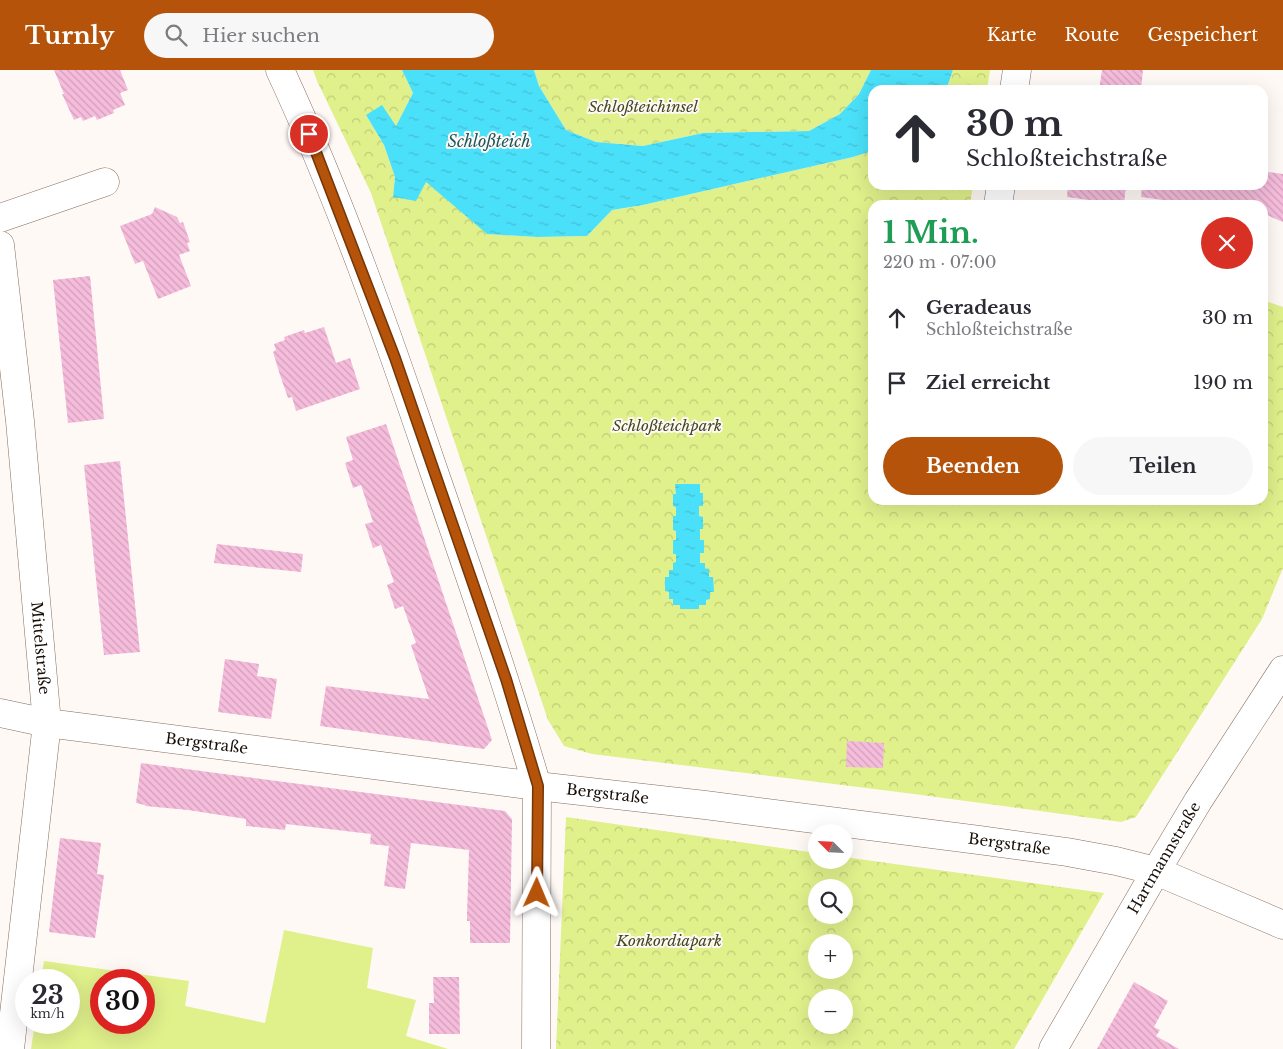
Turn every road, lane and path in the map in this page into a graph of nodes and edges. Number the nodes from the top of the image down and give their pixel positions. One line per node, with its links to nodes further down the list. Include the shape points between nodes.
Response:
1 (280, 70): 10 (street, via 342,217 395,358 506,679)
2 (1017, 70): 3 (street)
3 (1015, 85)
4 (105, 182): 5 (street)
5 (0, 218)
6 (0, 245): 9 (street, Mittelstraße, via 20,421)
7 (1283, 670): 11 (street, Hartmannstraße)
8 (0, 713): 9 (street, Bergstraße)
9 (47, 723): 10 (street, Bergstraße); 13 (street, Mittelstraße)
10 (538, 786): 11 (street, Bergstraße, via 1067,852); 14 (street)
11 (1156, 871): 12 (street, Bergstraße); 15 (street, Hartmannstraße)
12 (1283, 924)
13 (10, 1049)
14 (536, 1049)
15 (1053, 1049)

